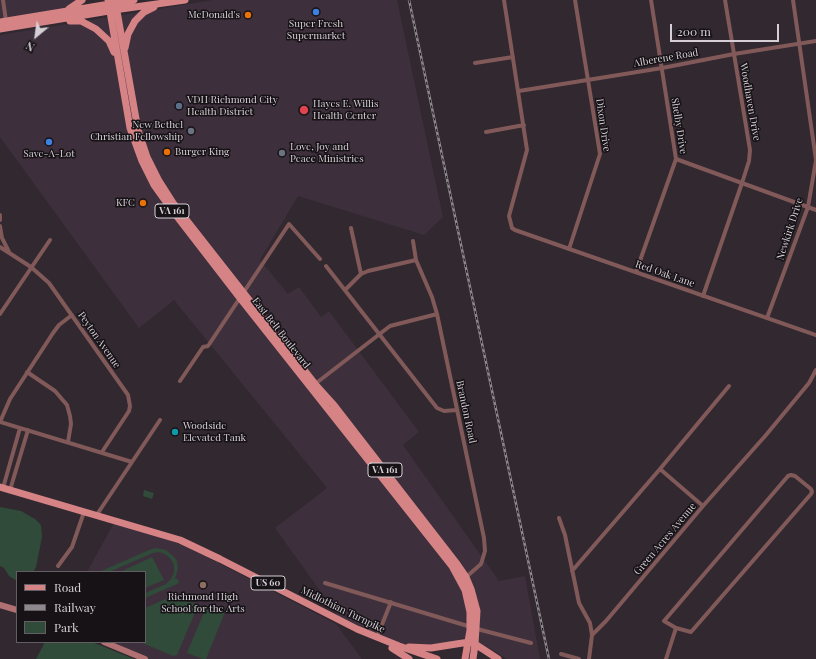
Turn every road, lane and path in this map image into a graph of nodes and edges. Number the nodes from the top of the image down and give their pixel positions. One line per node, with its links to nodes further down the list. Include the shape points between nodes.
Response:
1 (3, 0): 14 (street)
2 (82, 0): 12 (main road)
3 (134, 0): 11 (main road)
4 (185, 0): 10 (main road)
5 (504, 0): 20 (street)
6 (575, 0): 24 (street, Dixon Drive)
7 (651, 0): 23 (street, Shelby Drive)
8 (725, 0): 18 (street, Woodhaven Drive)
9 (793, 0): 17 (street, Newkirk Drive)
10 (159, 4): 11 (main road); 19 (main road, via 144,12 133,25 127,36)
11 (112, 5): 12 (main road); 13 (main road); 19 (main road, East Belt Boulevard / VA 161); 22 (main road, East Belt Boulevard / VA 161)
12 (65, 12): 13 (main road)
13 (55, 17): 14 (main road); 22 (main road, via 81,21 99,31 110,44)
14 (5, 24): 15 (main road)
15 (0, 28)
16 (816, 41): 17 (street, Alberene Road)
17 (800, 44): 18 (street, Alberene Road); 30 (street, Newkirk Drive, via 816,160)
18 (734, 54): 23 (street, Alberene Road); 29 (street, Woodhaven Drive, via 750,150)
19 (125, 56): 48 (main road, East Belt Boulevard / VA 161, via 139,134 147,157 173,203)
20 (513, 57): 21 (street); 25 (street)
21 (475, 63)
22 (119, 68): 48 (main road, East Belt Boulevard / VA 161, via 130,128 148,172 169,206)
23 (662, 68): 24 (street, Alberene Road); 28 (street, Shelby Drive)
24 (588, 80): 25 (street, Alberene Road); 39 (street, Dixon Drive, via 600,154)
25 (519, 91): 26 (street)
26 (524, 125): 27 (street); 39 (street, Red Oak Lane, via 527,150 508,216 511,225 515,230)
27 (486, 132)
28 (676, 159): 29 (street); 45 (street, Shelby Drive)
29 (742, 183): 30 (street); 49 (street, Woodhaven Drive)
30 (808, 207): 31 (street); 53 (street, Newkirk Drive)
31 (816, 210)
32 (0, 215): 33 (street)
33 (0, 220)
34 (0, 226): 40 (street)
35 (351, 228): 46 (street)
36 (50, 240): 44 (street)
37 (413, 241): 42 (street, Brandon Road)
38 (0, 247): 40 (street, Peyton Avenue)
39 (569, 249): 45 (street, Red Oak Lane)
40 (9, 253): 44 (street, Peyton Avenue)
41 (320, 259): 48 (street, via 289,224)
42 (416, 260): 46 (street, via 375,268); 51 (street, Brandon Road)
43 (326, 266): 47 (street)
44 (31, 267): 50 (street); 52 (street, Peyton Avenue, via 49,283)
45 (636, 272): 49 (street, Red Oak Lane)
46 (360, 274): 47 (street)
47 (345, 290): 54 (street)
48 (242, 295): 58 (street, via 208,346 203,347); 59 (main road, East Belt Boulevard / VA 161)
49 (703, 296): 53 (street, Red Oak Lane)
50 (0, 314)
51 (437, 314): 54 (street, via 394,324); 61 (street, Brandon Road)
52 (72, 315): 57 (street, via 56,328); 67 (street, Peyton Avenue, via 130,401 129,411)
53 (767, 318): 55 (street, Red Oak Lane)
54 (379, 333): 59 (street); 61 (street, via 437,408 444,411)
55 (816, 336)
56 (816, 370): 71 (street, Green Acres Avenue, via 809,384)
57 (27, 372): 63 (street, via 10,398); 66 (street, via 55,391 67,404 71,424)
58 (180, 381)
59 (313, 385): 78 (main road, East Belt Boulevard / VA 161, via 333,404 453,558)
60 (729, 386): 69 (street)
61 (457, 410): 78 (street, Brandon Road, via 485,551 478,568)
62 (160, 420): 68 (street)
63 (0, 422): 64 (street)
64 (20, 428): 65 (street); 70 (street)
65 (28, 430): 66 (street); 70 (street)
66 (68, 442): 67 (street)
67 (102, 452): 68 (street)
68 (132, 462): 73 (street)
69 (660, 469): 71 (street); 77 (street)
70 (4, 488): 72 (main road, Midlothian Turnpike / US 60)
71 (703, 506): 85 (street, Green Acres Avenue, via 606,621)
72 (84, 512): 73 (main road, Midlothian Turnpike / US 60); 76 (street, via 72,547)
73 (96, 516): 75 (main road, Midlothian Turnpike / US 60)
74 (559, 518): 77 (street)
75 (156, 534): 86 (main road, Midlothian Turnpike / US 60, via 180,540 208,553 336,619); 91 (main road, Midlothian Turnpike / US 60, via 216,561 346,628)
76 (58, 566)
77 (572, 571): 85 (street, via 579,603 590,623)
78 (464, 579): 83 (main road, East Belt Boulevard / VA 161, via 475,604)
79 (325, 583): 80 (street)
80 (391, 602): 83 (street); 86 (street)
81 (0, 605): 82 (street)
82 (16, 610)
83 (472, 628): 87 (main road); 89 (main road, East Belt Boulevard / VA 161); 90 (street)
84 (676, 628): 84 (street, via 691,632 811,494 811,489 795,476 788,476 664,621); 102 (street)
85 (592, 634): 101 (street)
86 (377, 637): 91 (main road, Midlothian Turnpike / US 60)
87 (459, 642): 89 (main road); 91 (main road, via 425,648)
88 (106, 643): 93 (street)
89 (472, 643): 97 (main road, East Belt Boulevard / VA 161); 98 (main road, East Belt Boulevard / VA 161); 99 (main road)
90 (531, 643)
91 (396, 647): 94 (main road); 95 (main road, Midlothian Turnpike / US 60); 96 (main road, Midlothian Turnpike / US 60)
92 (562, 654): 100 (street)
93 (145, 659)
94 (409, 659)
95 (424, 659)
96 (437, 659)
97 (465, 659)
98 (473, 659)
99 (498, 659)
100 (579, 659)
101 (589, 659)
102 (666, 659)

